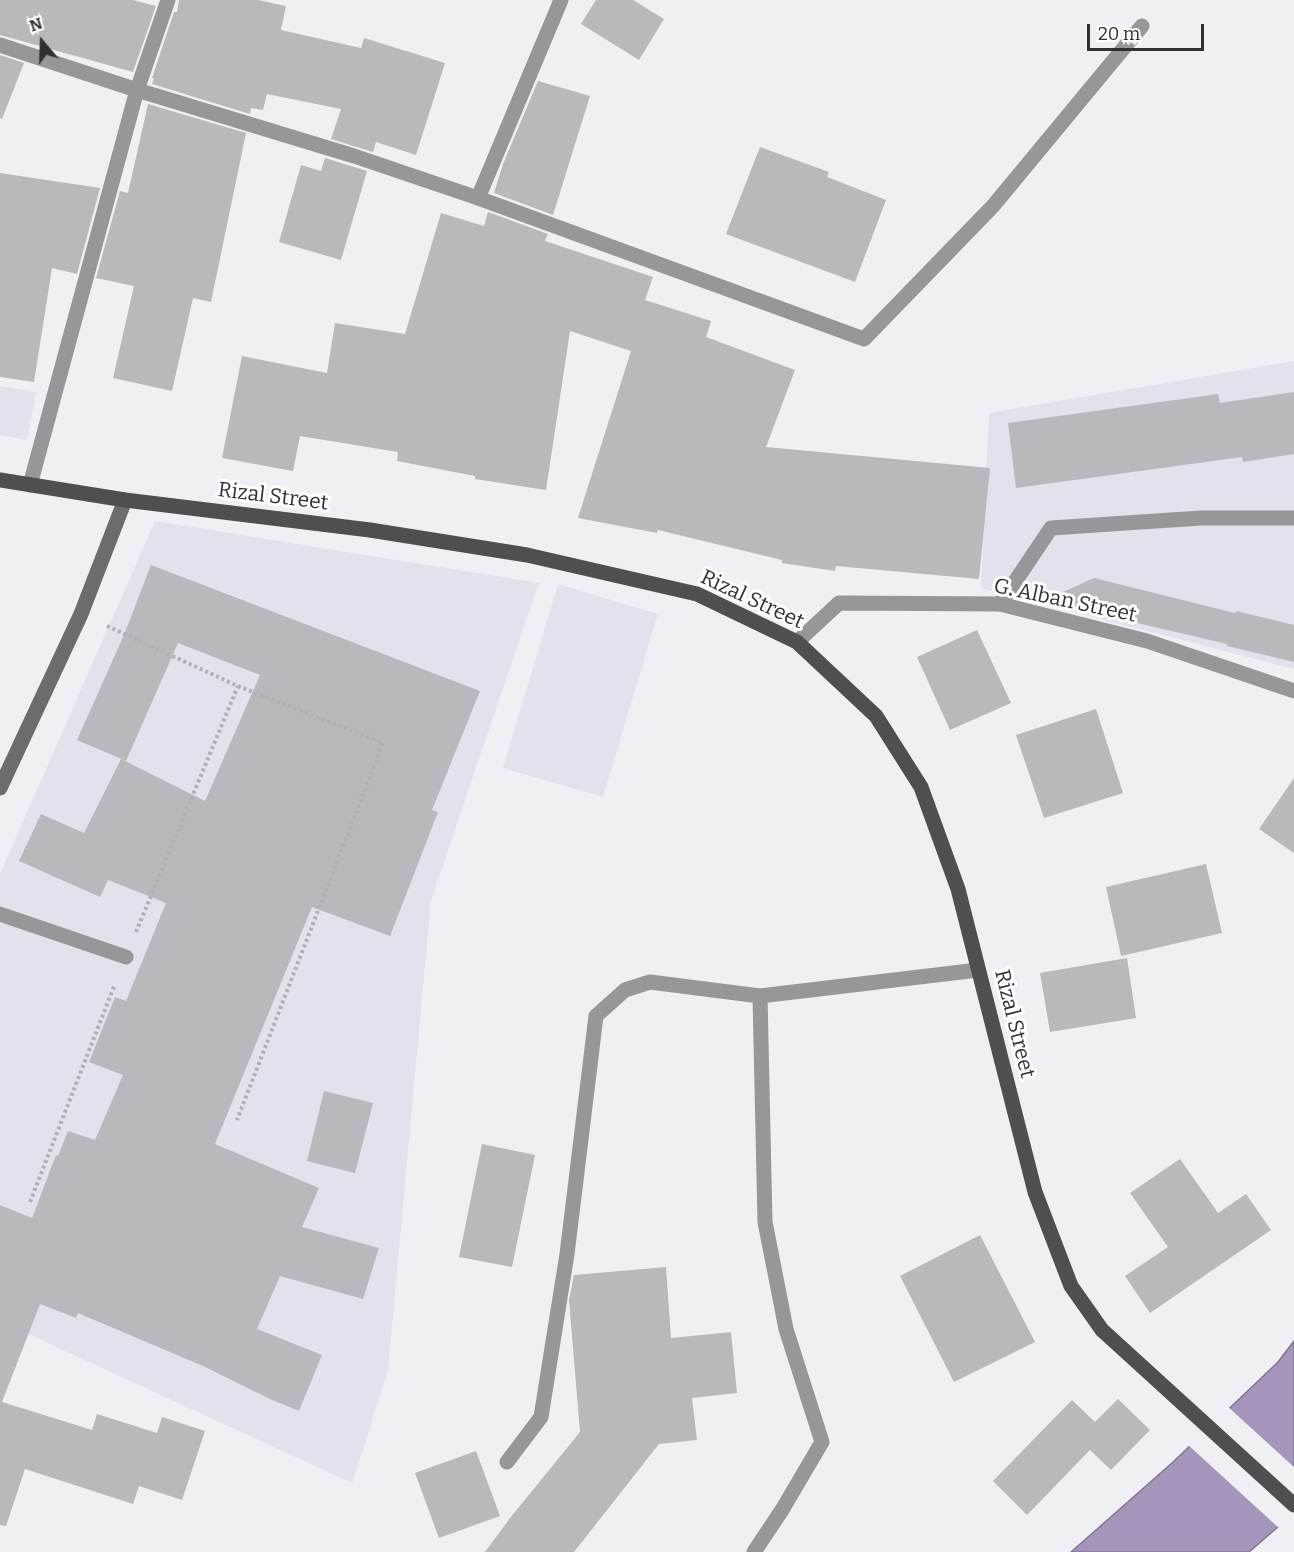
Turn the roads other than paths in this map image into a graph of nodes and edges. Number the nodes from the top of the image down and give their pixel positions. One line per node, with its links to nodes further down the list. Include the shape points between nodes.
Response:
1 (168, 0): 5 (street)
2 (561, 0): 6 (street)
3 (1142, 27): 6 (street, via 993,206 864,339)
4 (0, 45): 5 (street)
5 (137, 90): 6 (street); 8 (street)
6 (478, 198)
7 (0, 480): 8 (main road, Rizal Street)
8 (30, 485): 9 (main road, Rizal Street)
9 (125, 500): 12 (main road, Rizal Street, via 370,530 527,555 697,594); 14 (main road, via 81,614)
10 (1294, 518): 11 (street, via 1201,518 1051,528)
11 (999, 604): 12 (street, G. Alban Street, via 839,603); 13 (street, G. Alban Street, via 1147,641)
12 (797, 642): 17 (main road, Rizal Street, via 876,716 921,787 958,889)
13 (1294, 691)
14 (0, 788)
15 (0, 914): 16 (street)
16 (126, 957)
17 (978, 970): 18 (street); 20 (main road, Rizal Street, via 1035,1192 1071,1286 1102,1330)
18 (760, 996): 19 (street, via 650,982 625,990 596,1016 567,1254 541,1417); 21 (street, via 765,1222 786,1329 822,1442)
19 (507, 1462)
20 (1294, 1505)
21 (754, 1552)

